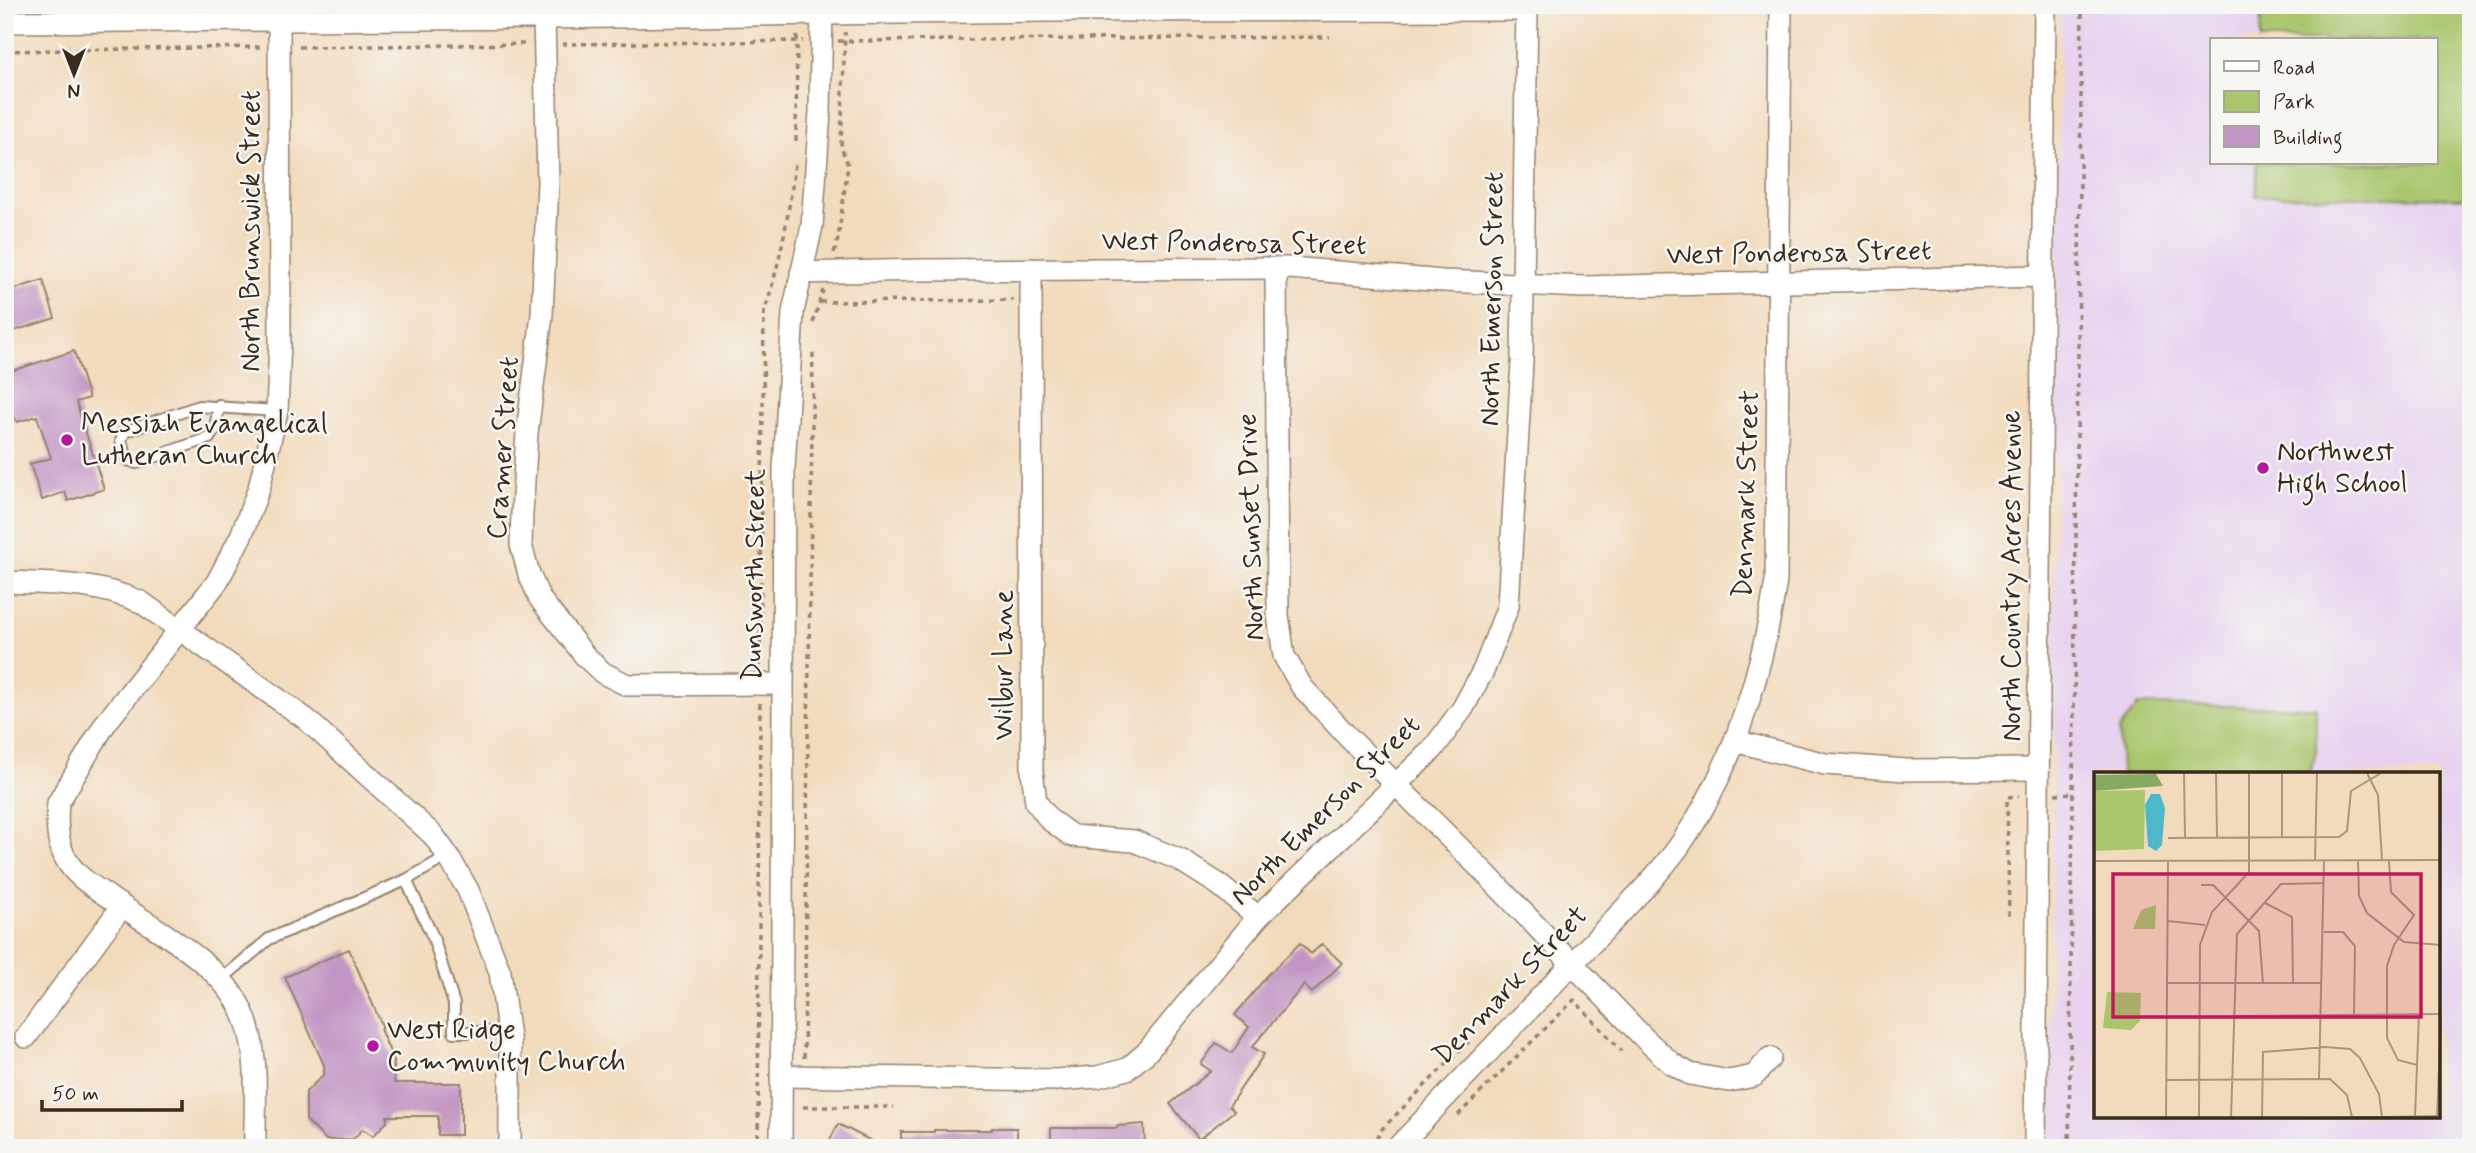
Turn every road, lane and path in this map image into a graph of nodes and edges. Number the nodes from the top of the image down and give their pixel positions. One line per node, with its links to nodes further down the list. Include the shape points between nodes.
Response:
1 (1781, 5): 21 (street, Denmark Street)
2 (2045, 5): 20 (street, North Country Acres Avenue)
3 (2082, 5): 56 (path)
4 (1527, 7): 7 (street); 22 (street, North Emerson Street)
5 (822, 10): 7 (street); 9 (street); 11 (street, Dunsworth Street)
6 (279, 13): 8 (street); 9 (street); 14 (street, North Brunswick Street)
7 (845, 14): 12 (path)
8 (15, 16)
9 (544, 18): 13 (street, Cramer Street)
10 (1330, 37): 12 (path)
11 (821, 41): 12 (path); 13 (path); 19 (street, Dunsworth Street, via 812,226)
12 (845, 41): 18 (path, via 841,147 848,165 838,239)
13 (544, 44): 14 (path); 31 (street, Cramer Street, via 548,183 543,302 527,433 521,545 529,573 540,599 585,656 603,673 627,685)
14 (279, 47): 15 (path); 28 (street, North Brunswick Street)
15 (5, 51)
16 (1276, 268): 17 (street, West Ponderosa Street); 22 (street, West Ponderosa Street); 34 (street, North Sunset Drive, via 1278,615 1284,656 1302,687)
17 (1031, 269): 18 (street, West Ponderosa Street); 38 (street, Wilbur Lane, via 1032,771 1036,802 1072,836 1135,841 1180,860)
18 (828, 272): 19 (street, West Ponderosa Street); 24 (path)
19 (801, 273): 31 (street, Dunsworth Street, via 793,312 783,469)
20 (2042, 276): 21 (street, West Ponderosa Street); 33 (street, North Country Acres Avenue)
21 (1779, 282): 22 (street, West Ponderosa Street); 32 (street, Denmark Street, via 1776,581 1760,664)
22 (1523, 285): 34 (street, North Emerson Street, via 1508,606 1463,708 1433,749)
23 (1013, 300): 24 (path)
24 (820, 302): 25 (path)
25 (813, 324)
26 (813, 337): 47 (path)
27 (219, 405): 27 (lane, via 199,406 124,432 121,441 128,460 137,463 209,438); 28 (lane)
28 (277, 411): 30 (street, North Brunswick Street, via 259,488 241,536 217,582)
29 (5, 582): 30 (street, via 91,586 117,592 141,602)
30 (178, 629): 35 (street, via 306,719 433,835); 37 (street, North Brunswick Street, via 106,724 58,803 62,852 69,864)
31 (782, 684): 46 (street, Dunsworth Street)
32 (1735, 741): 33 (street, via 1825,764 1906,770); 39 (street, Denmark Street, via 1680,844)
33 (2038, 769): 55 (street, North Country Acres Avenue)
34 (1397, 785): 38 (street, North Emerson Street); 39 (street, North Sunset Drive)
35 (448, 856): 36 (lane); 41 (street, via 468,890 496,960)
36 (406, 880): 40 (lane, via 269,939); 41 (lane, via 454,1004 454,1032)
37 (122, 906): 40 (street, North Brunswick Street); 43 (street)
38 (1258, 917): 47 (street, North Emerson Street, via 1146,1053 1127,1069 1057,1080)
39 (1572, 963): 45 (street, North Sunset Drive, via 1645,1039 1690,1074 1730,1081 1754,1076); 54 (street, Denmark Street)
40 (222, 979): 50 (street, North Brunswick Street, via 251,1033)
41 (509, 1032): 51 (street)
42 (1478, 1032): 53 (path, via 1382,1129)
43 (26, 1037)
44 (1622, 1051): 49 (path, via 1574,1000)
45 (1770, 1058)
46 (781, 1076): 47 (street, North Emerson Street); 52 (street, Dunsworth Street)
47 (803, 1077): 48 (path, via 803,1107)
48 (894, 1107)
49 (1449, 1123)
50 (254, 1148)
51 (510, 1148)
52 (781, 1148)
53 (1372, 1148)
54 (1397, 1148)
55 (2035, 1148)
56 (2069, 1148)

